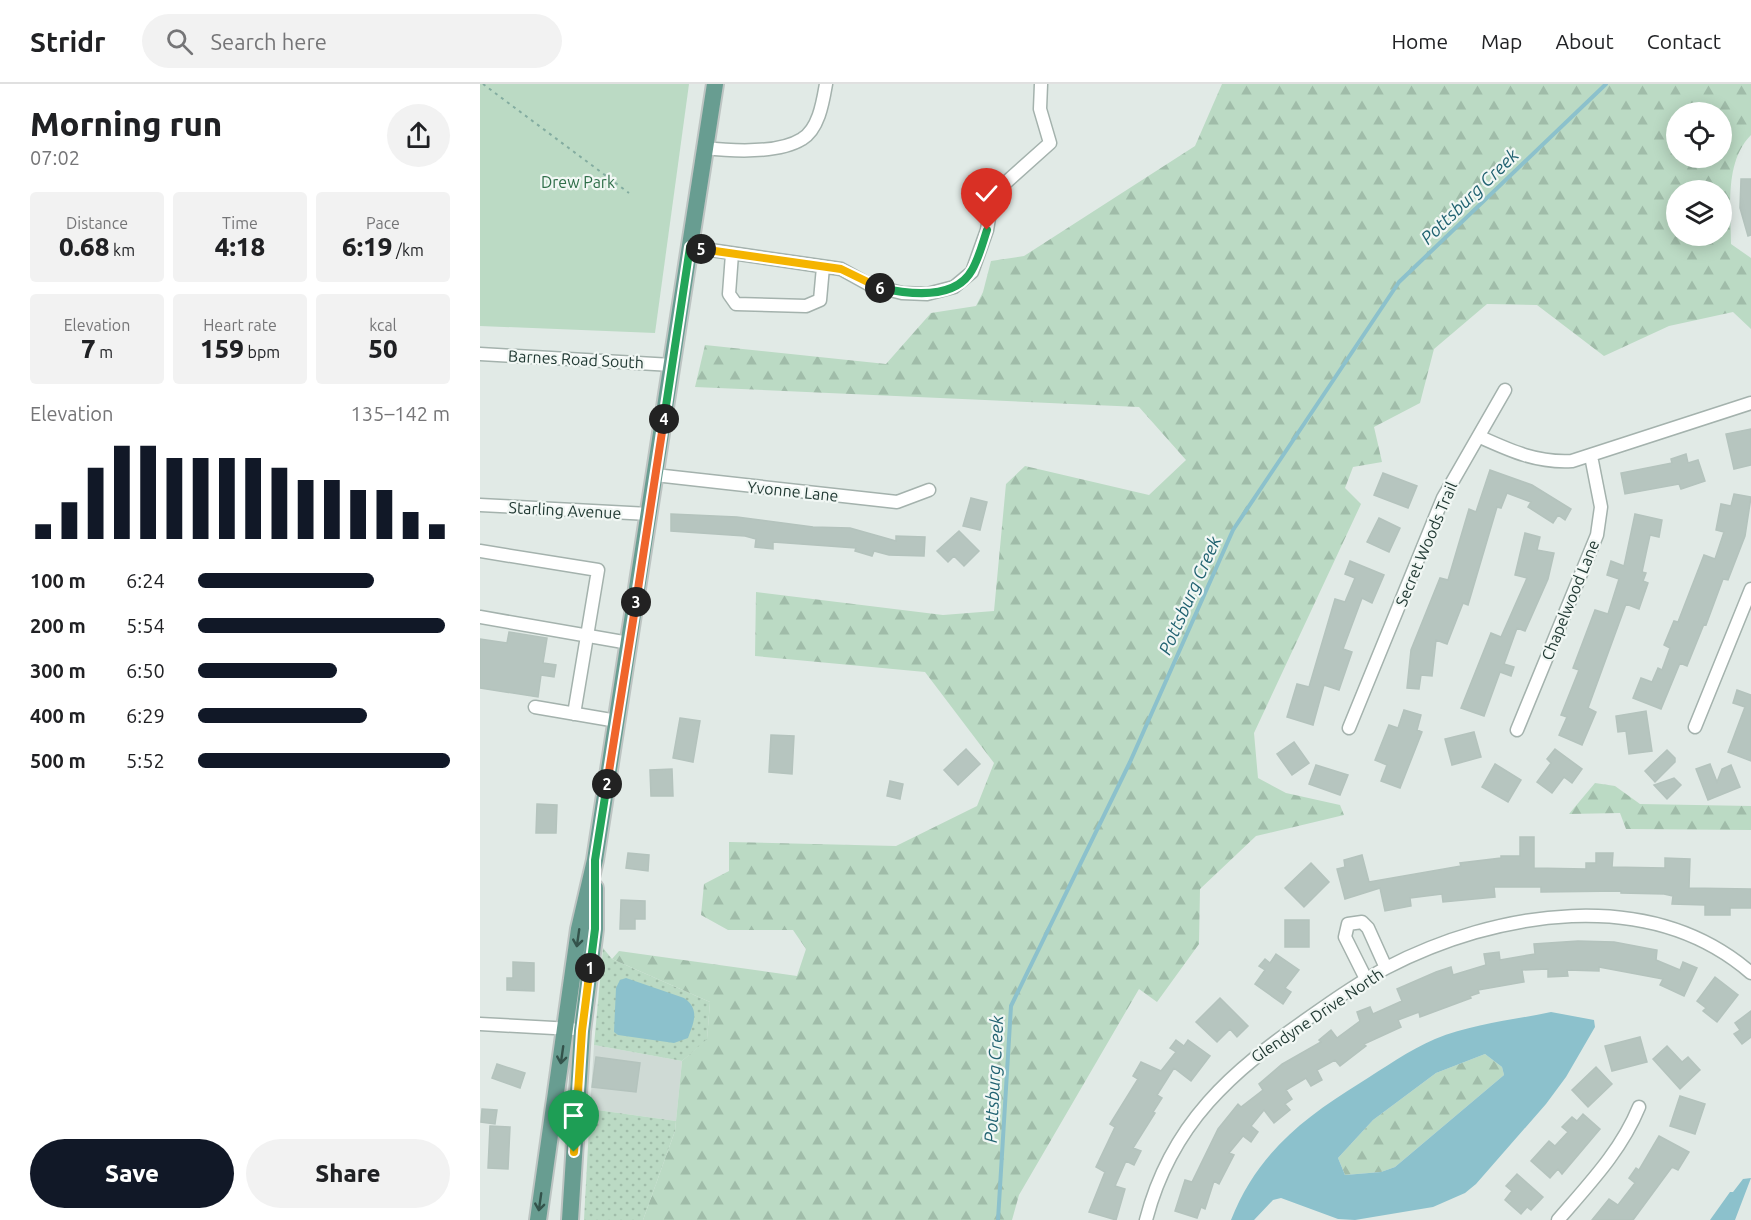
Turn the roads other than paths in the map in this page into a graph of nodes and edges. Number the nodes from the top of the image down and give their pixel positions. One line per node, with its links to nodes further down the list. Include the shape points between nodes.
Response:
1 (715, 84): 4 (main road)
2 (826, 84): 4 (street, via 821,108 803,139 732,152)
3 (1041, 84): 7 (street, via 1040,109 1050,143 993,194 987,230 972,272 954,287 927,294 870,285 841,269)
4 (704, 148): 5 (main road)
5 (690, 247): 6 (street); 9 (main road)
6 (732, 254): 7 (street); 7 (street, via 729,294 736,304 806,306 820,300)
7 (823, 267)
8 (480, 354): 9 (street, Barnes Road South)
9 (672, 365): 14 (main road)
10 (1505, 390): 12 (street, Secret Woods Trail)
11 (1751, 403): 13 (street)
12 (1480, 437): 13 (street, via 1522,456 1544,461); 27 (street, Secret Woods Trail, via 1443,498)
13 (1591, 456): 28 (street, Chapelwood Lane, via 1600,492 1597,535)
14 (655, 475): 15 (street, Yvonne Lane, via 897,502); 17 (main road)
15 (929, 490)
16 (480, 505): 17 (street, Starling Avenue)
17 (649, 514): 22 (main road)
18 (480, 551): 21 (street, via 598,570)
19 (1751, 590): 26 (street)
20 (480, 617): 21 (street)
21 (588, 636): 22 (street); 24 (street)
22 (629, 643): 25 (main road)
23 (535, 707): 24 (street)
24 (574, 714): 25 (street)
25 (617, 721): 33 (main road, via 595,860 579,928)
26 (1695, 727)
27 (1349, 729)
28 (1517, 730)
29 (1386, 968): 30 (street, Glendyne Drive North, via 1465,935 1524,922 1588,916 1637,920 1685,934); 31 (street, Glendyne Drive North); 31 (street, via 1368,928 1362,922 1348,924 1345,937)
30 (1749, 969)
31 (1366, 980): 39 (street, Glendyne Drive North, via 1258,1053 1232,1076 1183,1134)
32 (480, 1024): 33 (street)
33 (574, 1030): 34 (main road, one-way to 34); 35 (main road)
34 (558, 1082): 35 (street); 37 (main road, one-way to 37)
35 (579, 1085): 38 (main road)
36 (1640, 1107): 40 (street, via 1630,1131 1610,1160)
37 (538, 1220)
38 (570, 1220)
39 (1146, 1220)
40 (1558, 1220)

